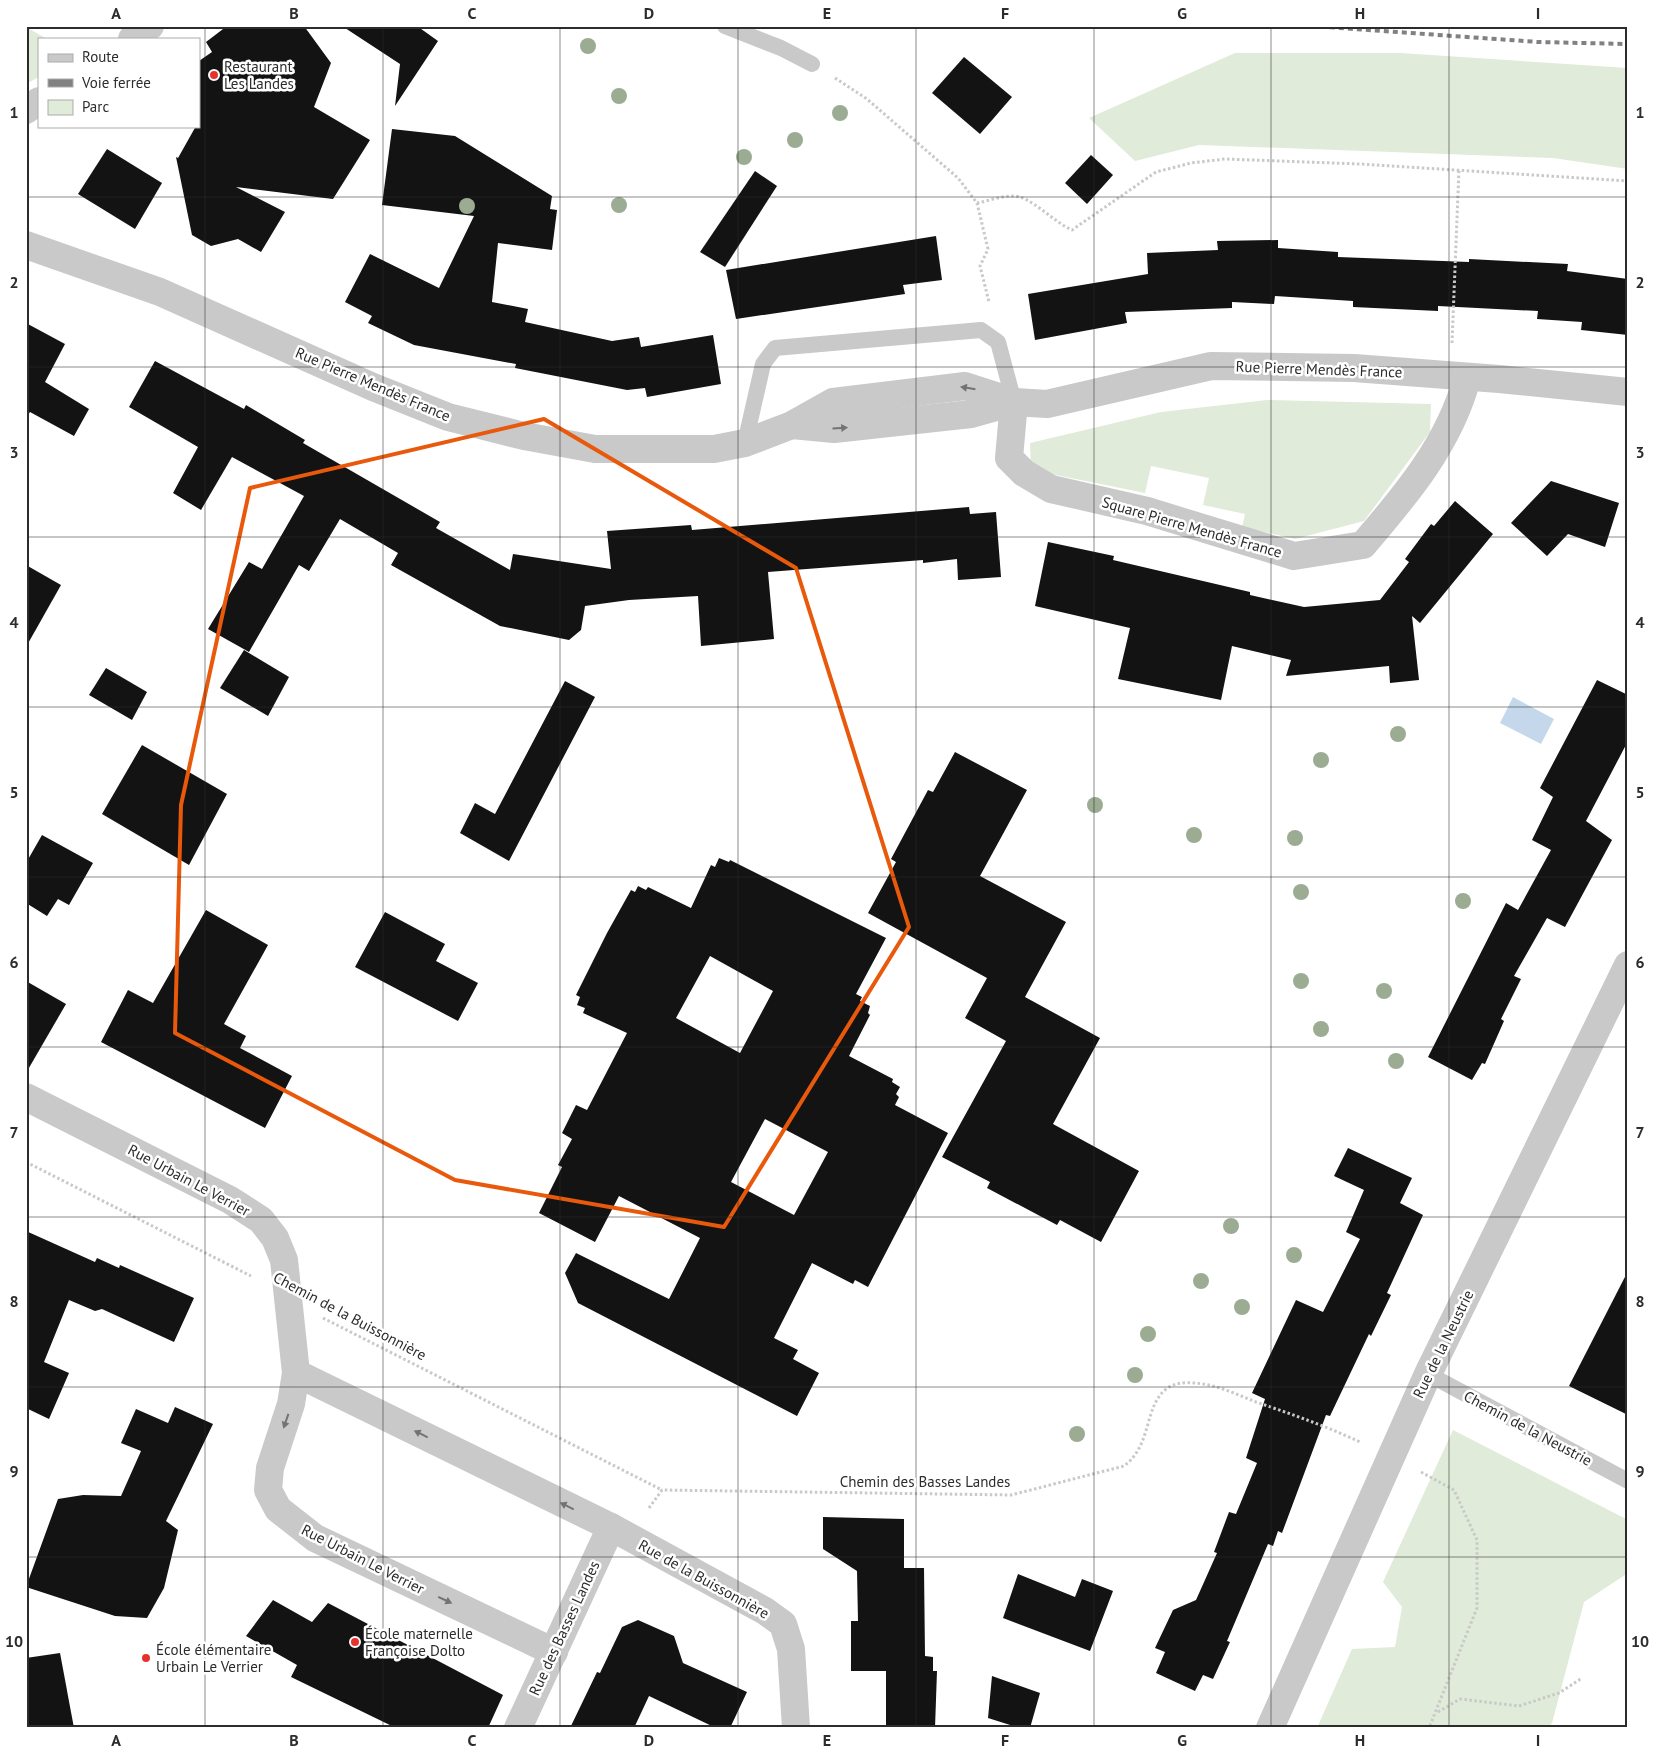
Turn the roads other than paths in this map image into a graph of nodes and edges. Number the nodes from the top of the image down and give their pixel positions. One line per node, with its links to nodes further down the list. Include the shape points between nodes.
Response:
1 (150, 26): 3 (street)
2 (725, 26): 4 (lane)
3 (133, 38)
4 (812, 64)
5 (38, 102): 6 (street)
6 (26, 110)
7 (26, 245): 11 (street, Rue Pierre Mendès France, via 160,292 373,387 448,416 524,436 595,449 714,449)
8 (1459, 377): 9 (street, Rue Pierre Mendès France); 10 (street, Rue Pierre Mendès France, via 1354,368 1211,366 1047,404); 10 (street, Square Pierre Mendès France, via 1462,398 1443,438 1409,492 1363,545 1294,556 1147,511 1051,489 1024,473 1008,458)
9 (1628, 392)
10 (1014, 402): 11 (street, Rue Pierre Mendès France, via 971,414 834,429 792,425); 11 (lane, via 998,342 981,330 775,348 763,364)
11 (745, 443)
12 (1628, 965): 15 (street, Rue de la Neustrie)
13 (26, 1097): 14 (street, Rue Urbain Le Verrier, via 230,1200 261,1220 275,1238 284,1260)
14 (296, 1373): 17 (street, one-way to 14); 18 (street, Rue Urbain Le Verrier, one-way to 18, via 291,1404 270,1468 268,1490 278,1510 315,1538)
15 (1428, 1374): 16 (lane, Chemin de la Neustrie); 21 (street, Rue de la Neustrie)
16 (1628, 1482)
17 (620, 1532): 18 (street, Rue des Basses Landes); 20 (street, Rue de la Buissonnière, via 783,1624 791,1649)
18 (554, 1652): 19 (street, Rue des Basses Landes)
19 (518, 1728)
20 (796, 1728)
21 (1270, 1728)

